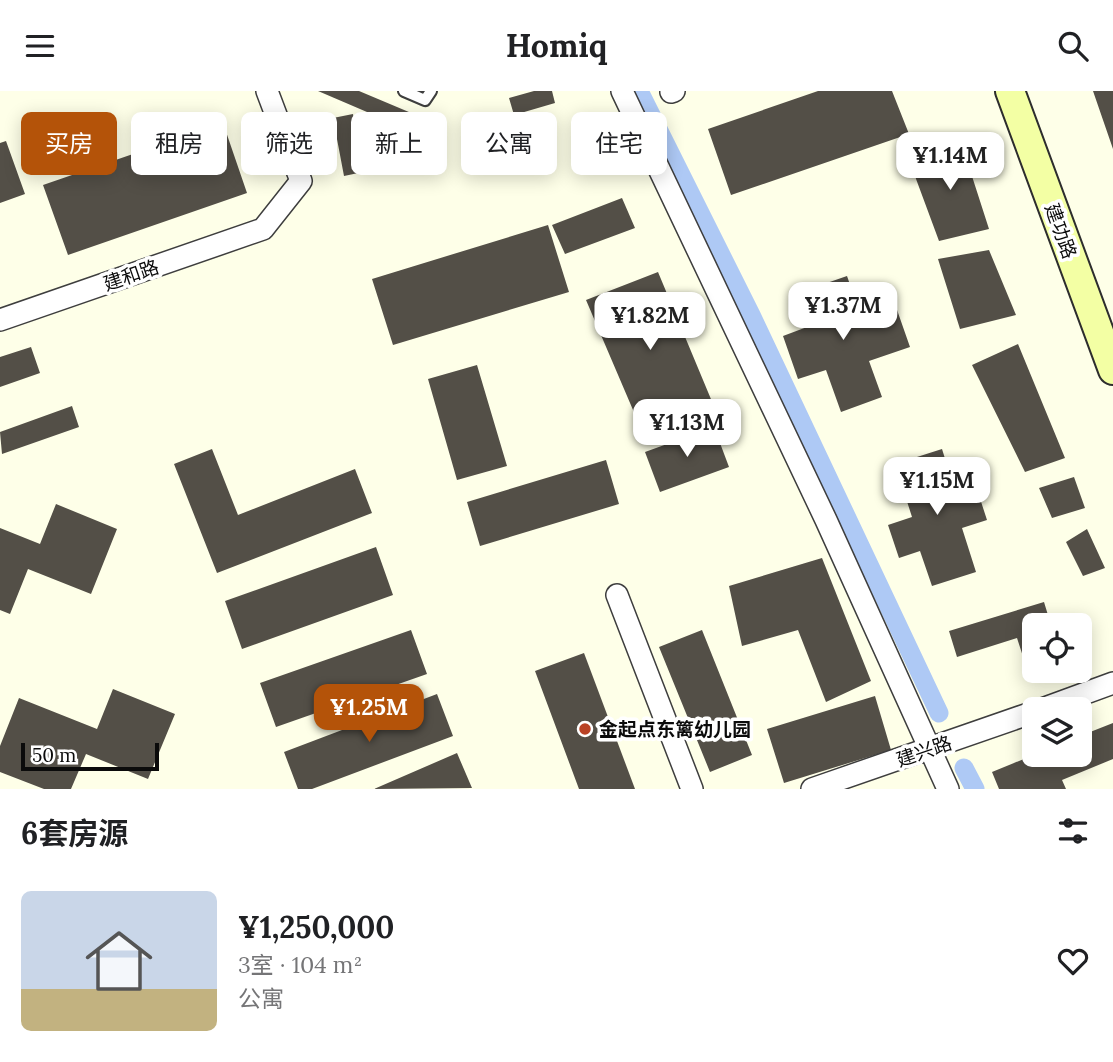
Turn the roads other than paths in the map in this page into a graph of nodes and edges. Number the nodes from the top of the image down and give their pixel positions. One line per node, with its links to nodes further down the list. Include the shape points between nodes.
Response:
1 (267, 91): 6 (street, 建和路, via 301,181 263,229)
2 (404, 91): 3 (lane, via 425,100)
3 (431, 91)
4 (621, 91): 12 (street, via 826,520)
5 (1010, 91): 7 (street, 建功路)
6 (0, 320)
7 (1113, 370)
8 (617, 595): 13 (street)
9 (1113, 683): 10 (street)
10 (1075, 697)
11 (1022, 716): 12 (street, 建兴路)
12 (929, 750): 14 (street, 建兴路); 15 (street)
13 (692, 789)
14 (812, 789)
15 (948, 789)

